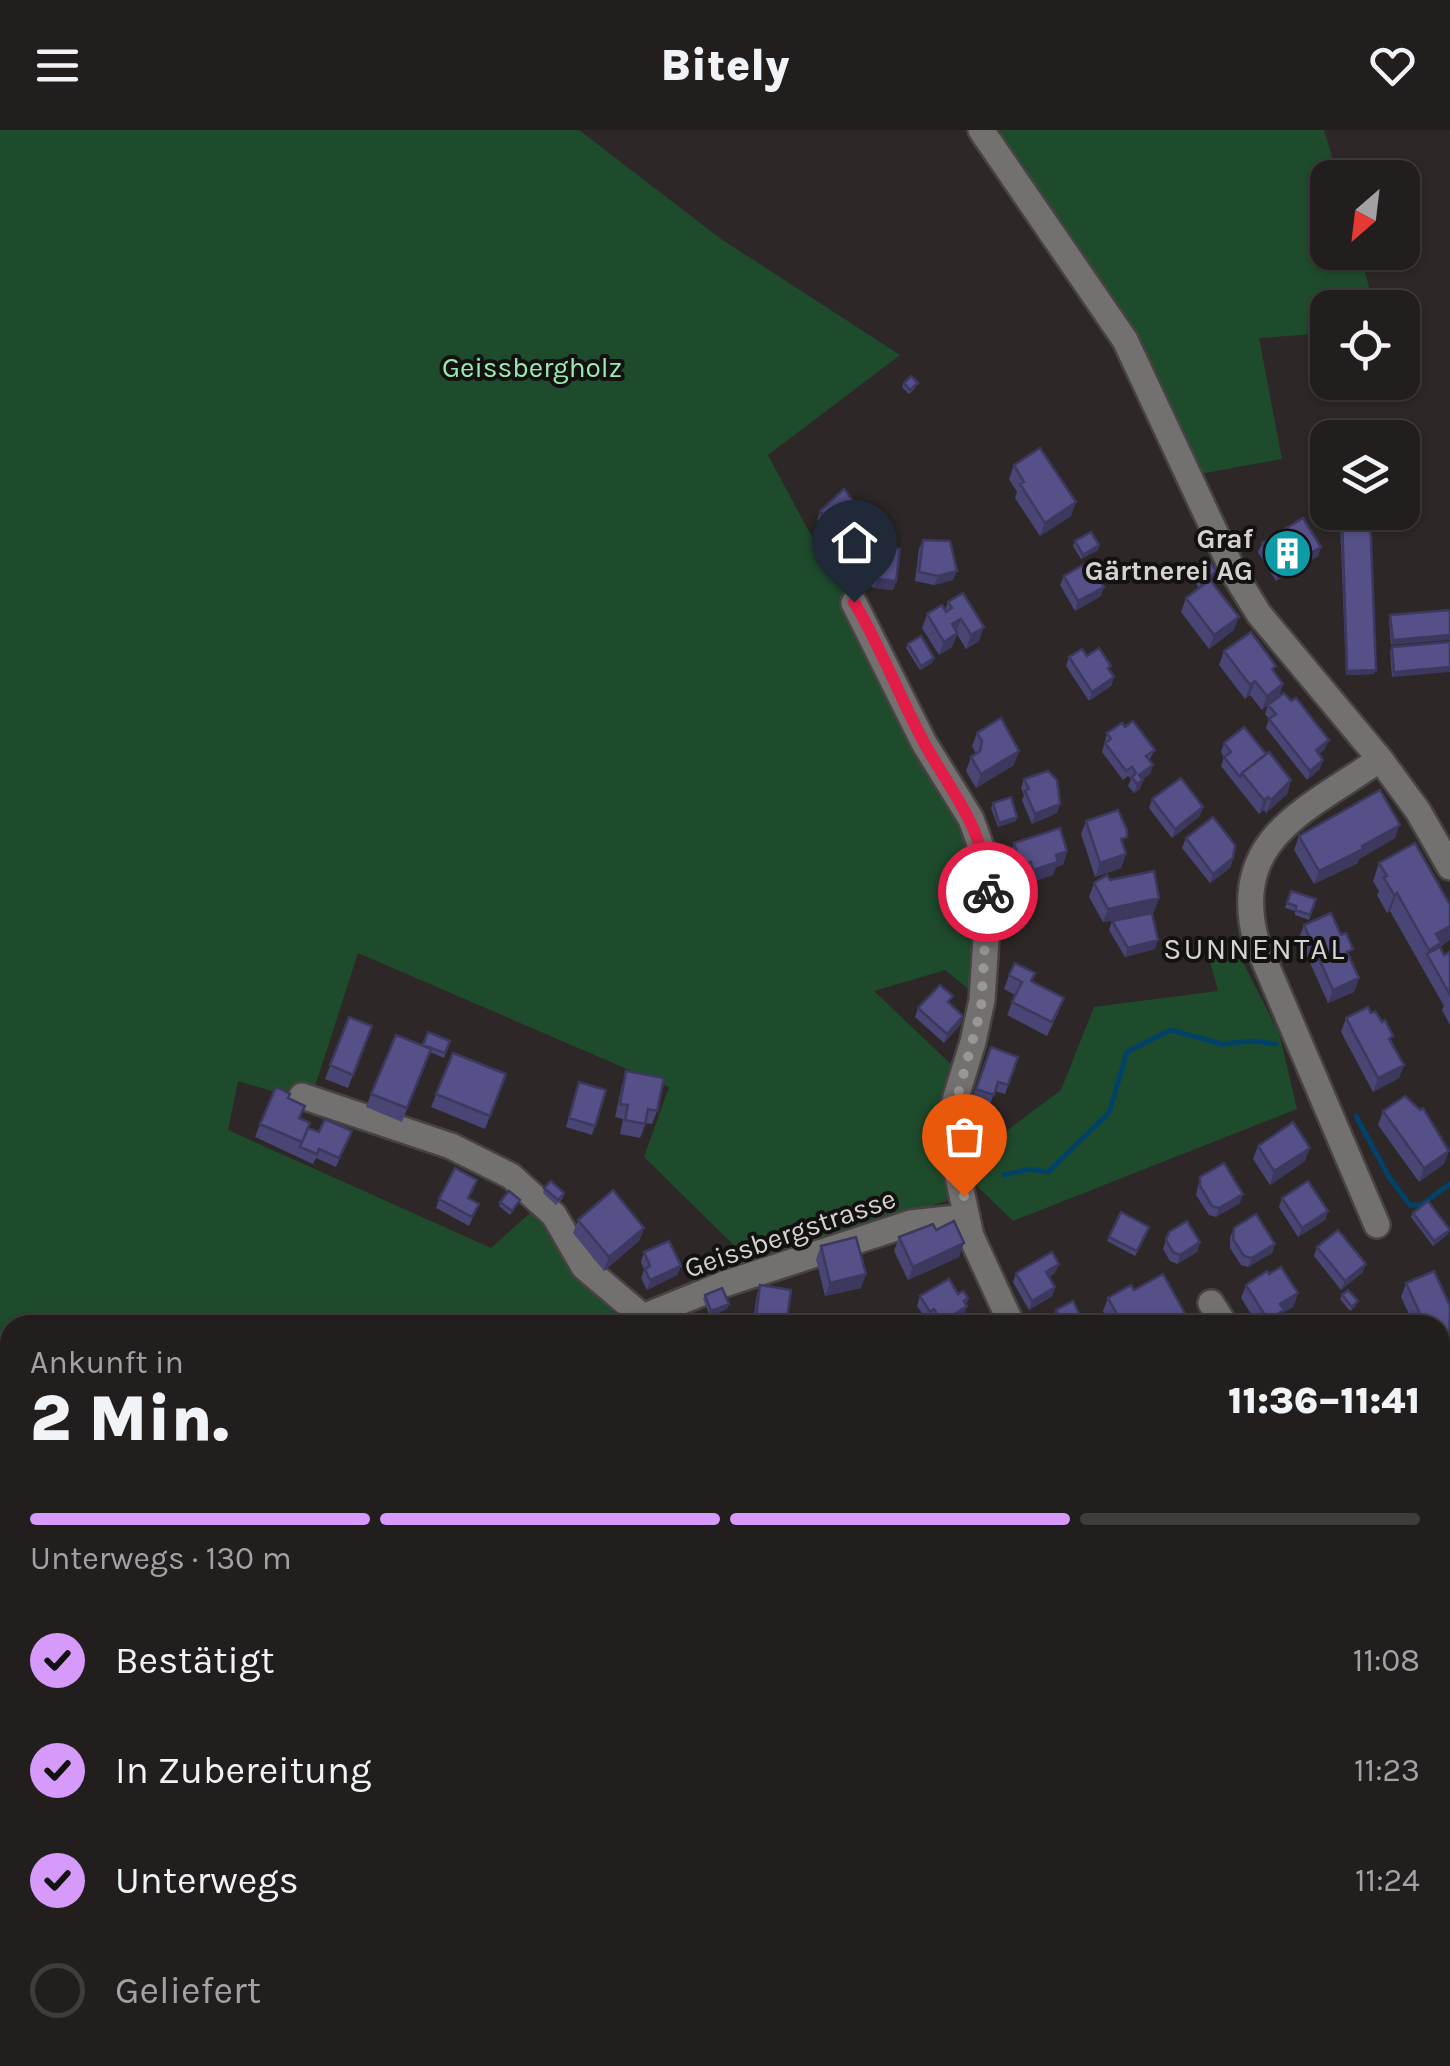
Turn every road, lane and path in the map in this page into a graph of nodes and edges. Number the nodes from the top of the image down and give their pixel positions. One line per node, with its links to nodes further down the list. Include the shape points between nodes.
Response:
1 (981, 130): 3 (street, via 1125,340 1259,614)
2 (854, 602): 6 (street, via 984,855 988,908 981,1009 949,1128)
3 (1380, 759): 4 (street); 7 (street, via 1264,846 1248,912)
4 (1450, 867)
5 (302, 1096): 8 (street, via 452,1146 511,1176 554,1215 584,1267)
6 (967, 1216): 9 (street, Geissbergstrasse, via 910,1223 724,1284); 10 (street)
7 (1377, 1225)
8 (636, 1315)
9 (655, 1315)
10 (1007, 1315)

